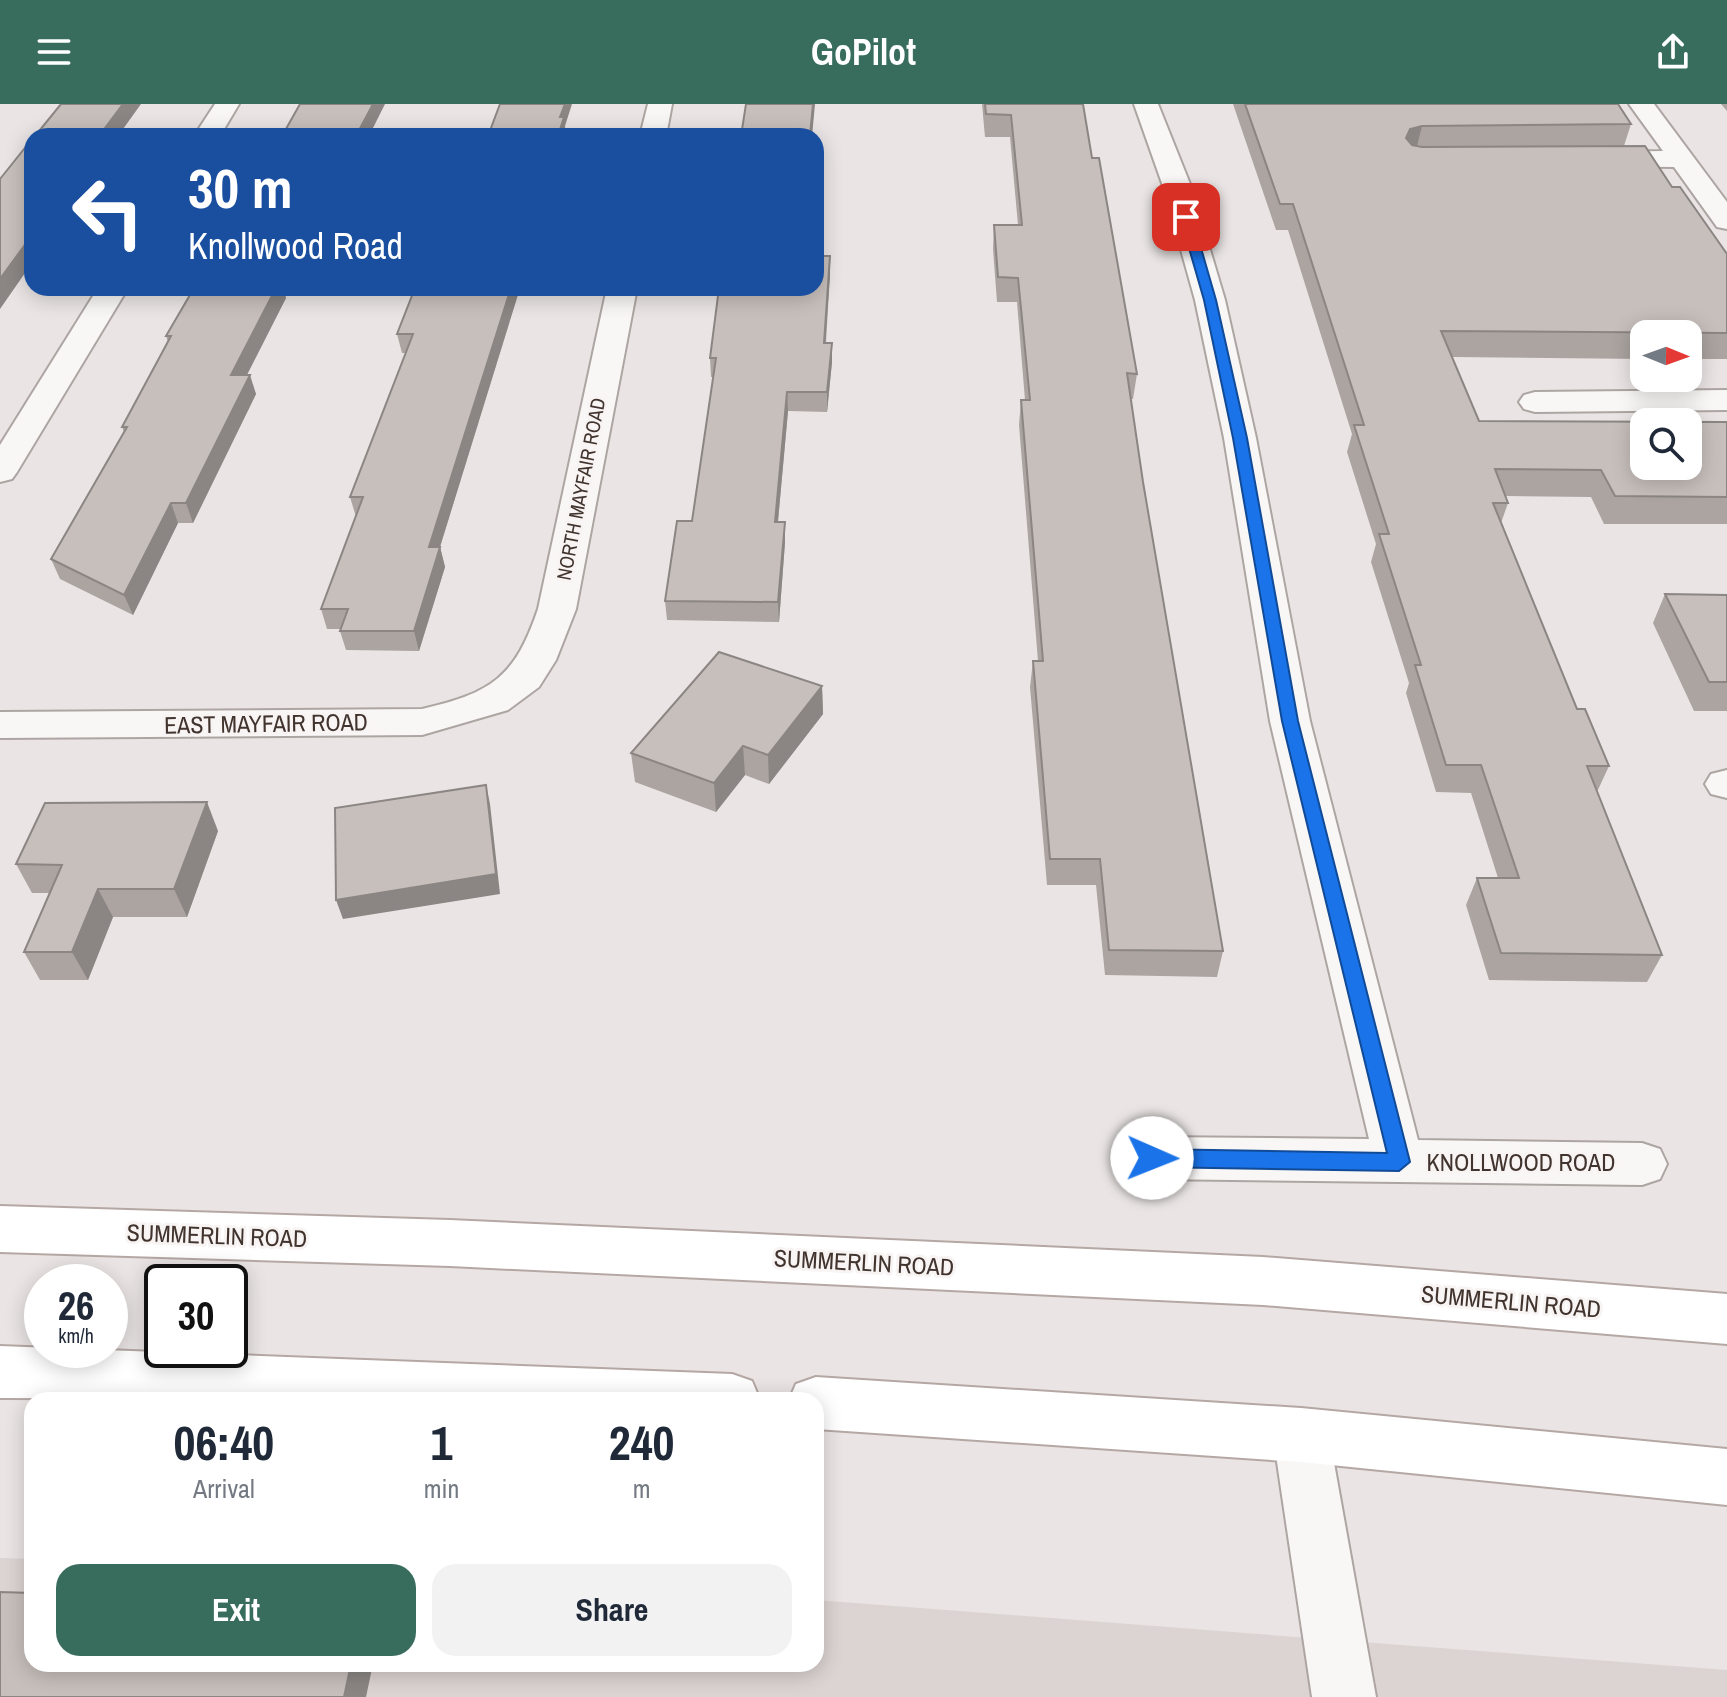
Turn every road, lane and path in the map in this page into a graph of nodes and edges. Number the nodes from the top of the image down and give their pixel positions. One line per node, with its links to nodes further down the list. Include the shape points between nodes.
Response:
1 (227, 104): 5 (street)
2 (660, 104): 6 (street)
3 (1146, 104): 18 (street, KNOLLWOOD ROAD, via 1178,189 1210,300 1290,721)
4 (1641, 104): 7 (street)
5 (212, 128)
6 (655, 128)
7 (1682, 159): 8 (street); 9 (street)
8 (1572, 160)
9 (1727, 221)
10 (108, 296): 14 (street)
11 (620, 296): 15 (street, NORTH MAYFAIR ROAD, via 557,609 546,646)
12 (1727, 400): 13 (street)
13 (1535, 402)
14 (0, 472)
15 (523, 684): 16 (street, EAST MAYFAIR ROAD, via 480,710 422,722)
16 (0, 725)
17 (1152, 1158): 18 (street, KNOLLWOOD ROAD)
18 (1399, 1162): 19 (street, KNOLLWOOD ROAD)
19 (1642, 1164)
20 (0, 1229): 21 (main road, SUMMERLIN ROAD, via 466,1244 1263,1281)
21 (1727, 1319)
22 (0, 1372): 23 (main road)
23 (523, 1392)
24 (824, 1404): 25 (main road)
25 (1301, 1435): 26 (main road); 27 (street)
26 (1727, 1477)
27 (1344, 1697)

